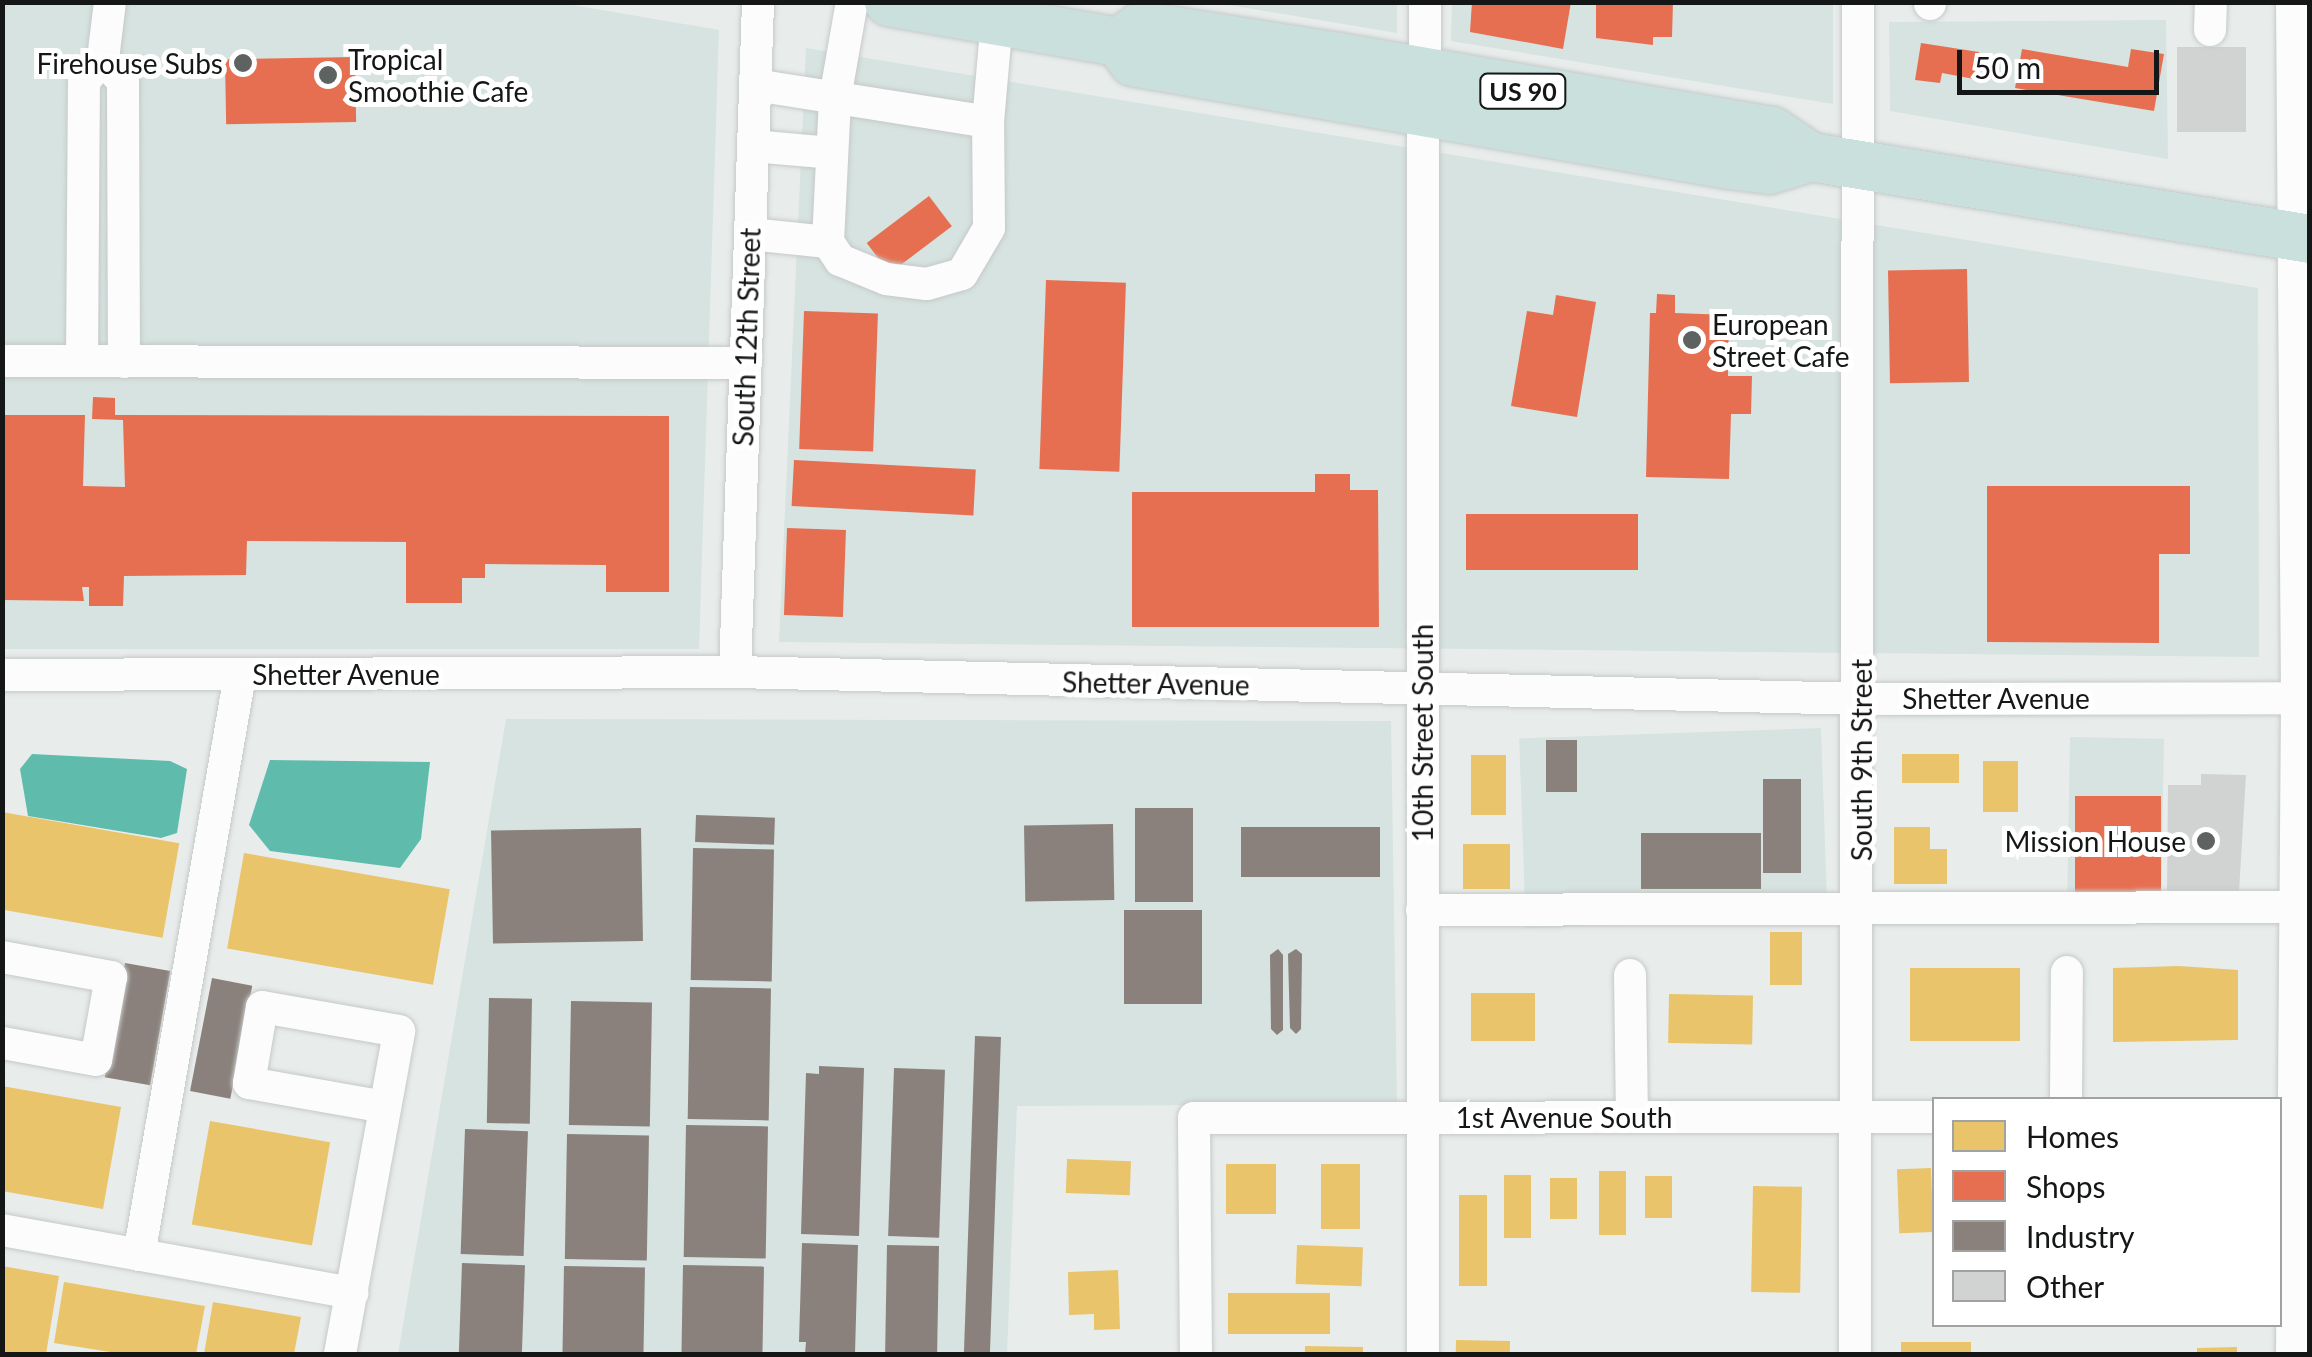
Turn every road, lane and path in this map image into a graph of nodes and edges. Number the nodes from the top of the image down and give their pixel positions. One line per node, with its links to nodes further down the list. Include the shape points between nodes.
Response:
1 (110, 2): 10 (street)
2 (758, 2): 11 (street, South 12th Street)
3 (852, 2): 13 (street)
4 (888, 2): 8 (highway, US 90)
5 (1424, 2): 12 (street, 10th Street South)
6 (1858, 2): 18 (street, South 9th Street)
7 (2292, 2): 20 (street)
8 (1013, 16): 9 (highway, US 90); 14 (street)
9 (1120, 42): 12 (highway, US 90, via 1142,26); 12 (highway, US 90, via 1133,62 1292,89)
10 (103, 74): 23 (street); 24 (street)
11 (755, 84): 13 (street); 15 (street, South 12th Street)
12 (1424, 93): 17 (highway, US 90, via 1768,170); 17 (highway, US 90, via 1429,102 1457,96 1539,107 1558,97 1772,131); 29 (street, 10th Street South)
13 (835, 98): 14 (street); 16 (street)
14 (988, 122): 21 (street, via 989,228 962,274 927,284 886,280 840,260)
15 (753, 146): 16 (street); 19 (street, South 12th Street)
16 (831, 154): 21 (street)
17 (1810, 157): 18 (highway, US 90)
18 (1857, 164): 20 (highway, US 90); 30 (street, South 9th Street)
19 (750, 234): 21 (street); 25 (street, South 12th Street)
20 (2301, 238): 31 (street)
21 (828, 242)
22 (2, 360): 23 (street)
23 (82, 362): 24 (street)
24 (124, 362): 25 (street)
25 (745, 362): 26 (street, South 12th Street)
26 (734, 672): 27 (street, Shetter Avenue); 29 (street, Shetter Avenue)
27 (240, 674): 28 (street, Shetter Avenue); 47 (street)
28 (2, 675)
29 (1422, 690): 30 (street, Shetter Avenue); 34 (street, 10th Street South)
30 (1861, 698): 31 (street, Shetter Avenue); 32 (street, South 9th Street)
31 (2304, 698): 33 (street)
32 (1860, 906): 33 (street); 34 (street); 41 (street, South 9th Street)
33 (2294, 907): 45 (street)
34 (1422, 910): 42 (street, 10th Street South)
35 (2, 957): 38 (street, via 111,977 96,1060)
36 (2067, 972): 39 (street)
37 (1630, 975): 43 (street)
38 (2, 1043)
39 (2066, 1097)
40 (385, 1107): 40 (street, via 249,1083 262,1006 399,1031); 48 (street)
41 (1858, 1116): 43 (street, 1st Avenue South); 44 (street, 1st Avenue South); 53 (street, South 9th Street)
42 (1423, 1117): 43 (street, 1st Avenue South); 51 (street, 1st Avenue South, via 1194,1118); 52 (street, 10th Street South)
43 (1632, 1117)
44 (1932, 1117)
45 (2294, 1122): 49 (street)
46 (2, 1230): 47 (street)
47 (138, 1255): 48 (street)
48 (352, 1293): 50 (street)
49 (2298, 1338)
50 (340, 1354)
51 (1196, 1354)
52 (1423, 1354)
53 (1855, 1354)

